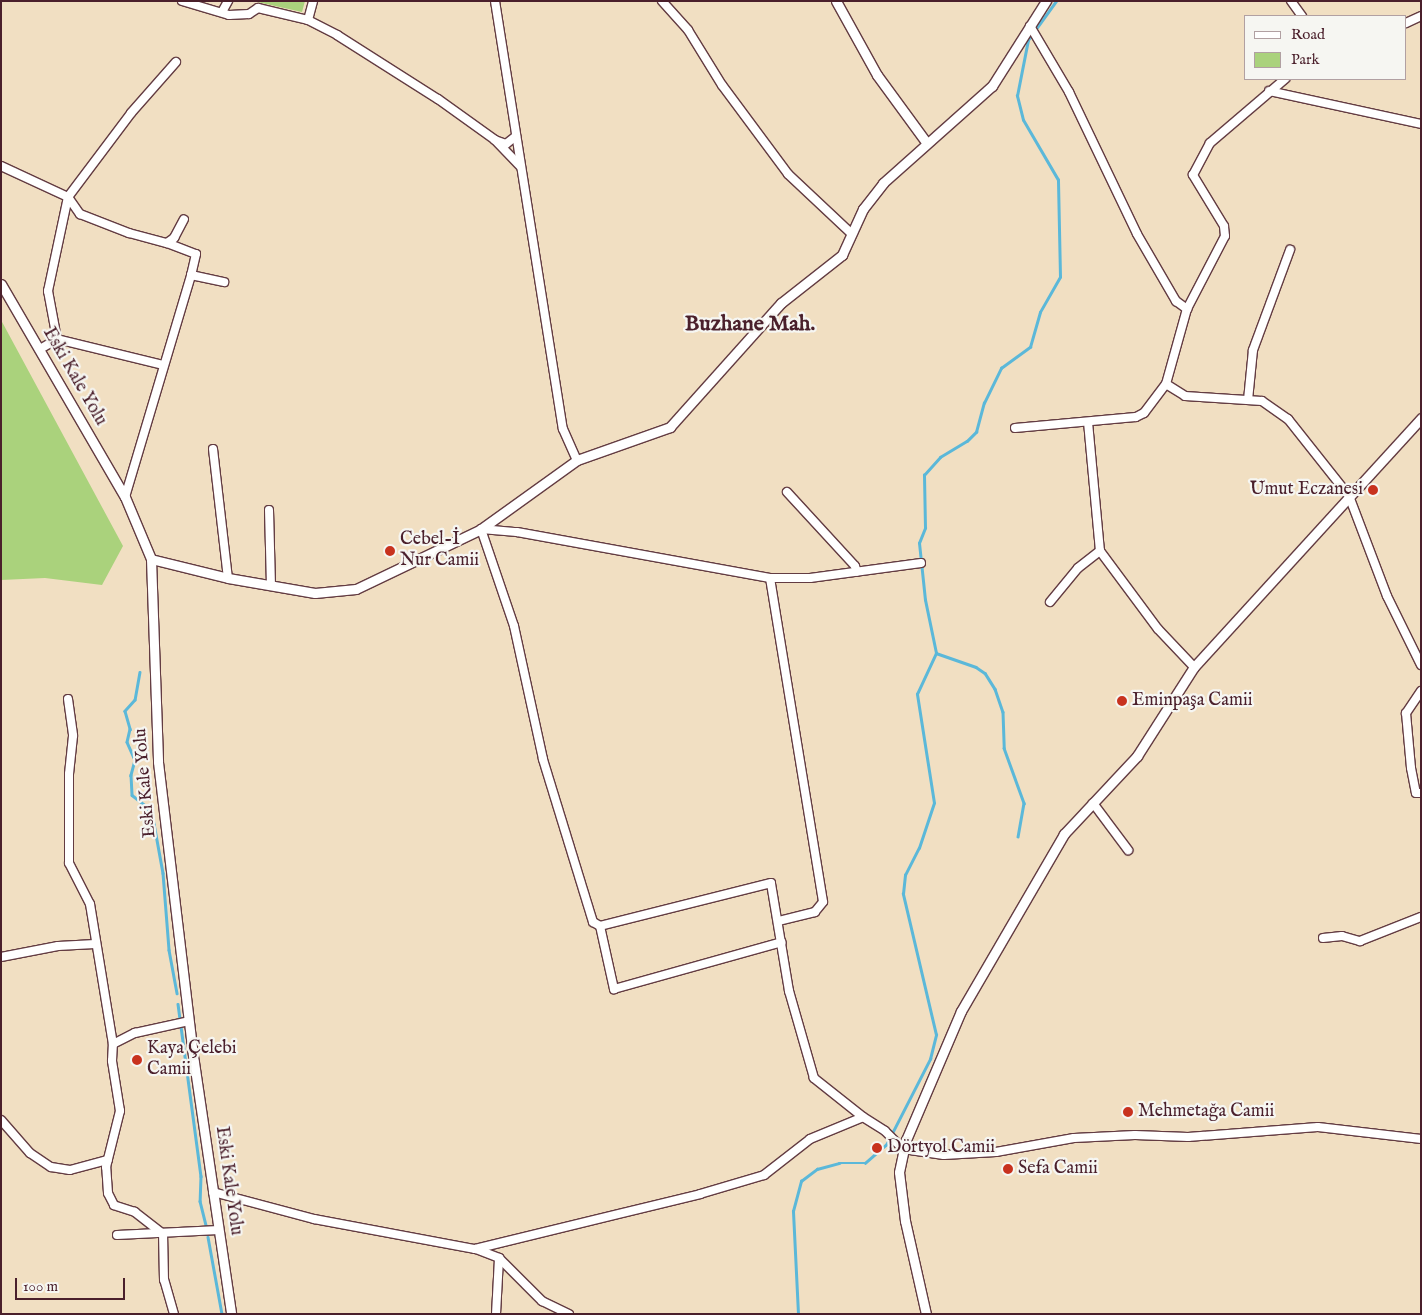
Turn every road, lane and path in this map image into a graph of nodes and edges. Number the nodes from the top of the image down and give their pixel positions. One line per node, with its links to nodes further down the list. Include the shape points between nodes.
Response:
1 (182, 1): 9 (street)
2 (228, 1): 9 (street)
3 (313, 1): 12 (street)
4 (495, 1): 19 (street)
5 (662, 1): 26 (street, via 688,30 722,84 788,174)
6 (836, 1): 21 (street, via 877,74)
7 (1046, 1): 14 (street)
8 (1291, 1): 10 (street)
9 (222, 12): 12 (street, via 249,14 258,8)
10 (1301, 15)
11 (1421, 16): 13 (street)
12 (308, 20): 20 (street, via 337,34)
13 (1407, 23)
14 (1030, 26): 21 (street, via 992,86); 32 (street, via 1069,92 1136,234 1176,301)
15 (176, 62): 24 (street, via 131,113)
16 (1284, 80): 17 (street)
17 (1269, 90): 18 (street); 32 (street, via 1210,143 1193,175 1224,226 1225,236)
18 (1421, 124)
19 (516, 136): 20 (street, via 506,144); 23 (street)
20 (495, 140): 23 (street)
21 (926, 142): 26 (street, via 883,183 864,209)
22 (1, 166): 24 (street)
23 (521, 167): 42 (street, via 564,429)
24 (68, 196): 27 (street, via 80,214); 33 (street, via 48,290)
25 (184, 219): 27 (street, via 174,238)
26 (852, 234): 42 (street, via 842,255 781,303 670,427)
27 (167, 243): 29 (street, via 196,254)
28 (1290, 250): 37 (street, via 1252,350)
29 (191, 275): 30 (street); 35 (street)
30 (224, 282)
31 (1, 284): 34 (street, Eski Kale Yolu)
32 (1187, 309): 36 (street)
33 (57, 339): 34 (street); 35 (street)
34 (40, 349): 45 (street, Eski Kale Yolu)
35 (163, 365): 45 (street)
36 (1166, 384): 37 (street, via 1185,396); 39 (street, via 1144,413)
37 (1248, 400): 44 (street, via 1262,401 1288,420)
38 (1421, 418): 44 (street)
39 (1088, 422): 40 (street); 48 (street)
40 (1015, 428)
41 (213, 450): 52 (street)
42 (577, 460): 47 (street)
43 (787, 492): 51 (street)
44 (1350, 496): 56 (street, via 1387,596); 57 (street)
45 (125, 497): 49 (street, Eski Kale Yolu)
46 (269, 510): 54 (street)
47 (481, 529): 53 (street, via 517,532); 54 (street, via 356,589 315,593); 65 (street, via 514,626 528,699 555,799 593,922)
48 (1100, 551): 55 (street, via 1078,568); 57 (street, via 1158,629)
49 (151, 558): 52 (street); 70 (street, Eski Kale Yolu, via 158,762)
50 (922, 563): 51 (street)
51 (857, 572): 53 (street, via 810,578)
52 (228, 578): 54 (street)
53 (770, 578): 64 (street, via 823,902 815,912)
54 (271, 584)
55 (1050, 602)
56 (1421, 665)
57 (1194, 668): 61 (street, via 1137,756)
58 (1421, 691): 60 (street, via 1406,713 1411,768 1416,793)
59 (68, 698): 68 (street, via 73,736 69,783 70,863 90,904)
60 (1421, 793)
61 (1093, 802): 62 (street); 75 (street, via 1064,834 962,1011)
62 (1128, 850)
63 (1421, 917): 66 (street, via 1360,941 1342,936)
64 (779, 921): 65 (street, via 771,883); 67 (street)
65 (600, 926): 67 (street, via 614,989)
66 (1322, 938)
67 (782, 942): 72 (street, via 789,991 814,1078)
68 (94, 944): 69 (street, via 58,946); 71 (street)
69 (1, 956)
70 (187, 1022): 71 (street, via 135,1033); 77 (street, Eski Kale Yolu)
71 (113, 1044): 76 (street, via 112,1061 120,1111)
72 (863, 1117): 75 (street); 81 (street, via 810,1138 764,1175 700,1194)
73 (1, 1120): 76 (street, via 30,1153 51,1167 70,1170)
74 (1421, 1139): 75 (street, via 1318,1127 1188,1137 1074,1138 996,1152 944,1155)
75 (901, 1146): 87 (street, via 899,1172 905,1221)
76 (108, 1160): 79 (street, via 108,1193 114,1205 135,1212)
77 (213, 1192): 78 (street, Eski Kale Yolu); 81 (street, via 314,1219)
78 (219, 1230): 79 (street); 84 (street, Eski Kale Yolu)
79 (163, 1234): 80 (street); 83 (street, via 164,1280)
80 (117, 1235)
81 (475, 1249): 82 (street)
82 (499, 1258): 85 (street); 86 (street, via 542,1301)
83 (174, 1314)
84 (231, 1314)
85 (496, 1314)
86 (569, 1314)
87 (926, 1314)

